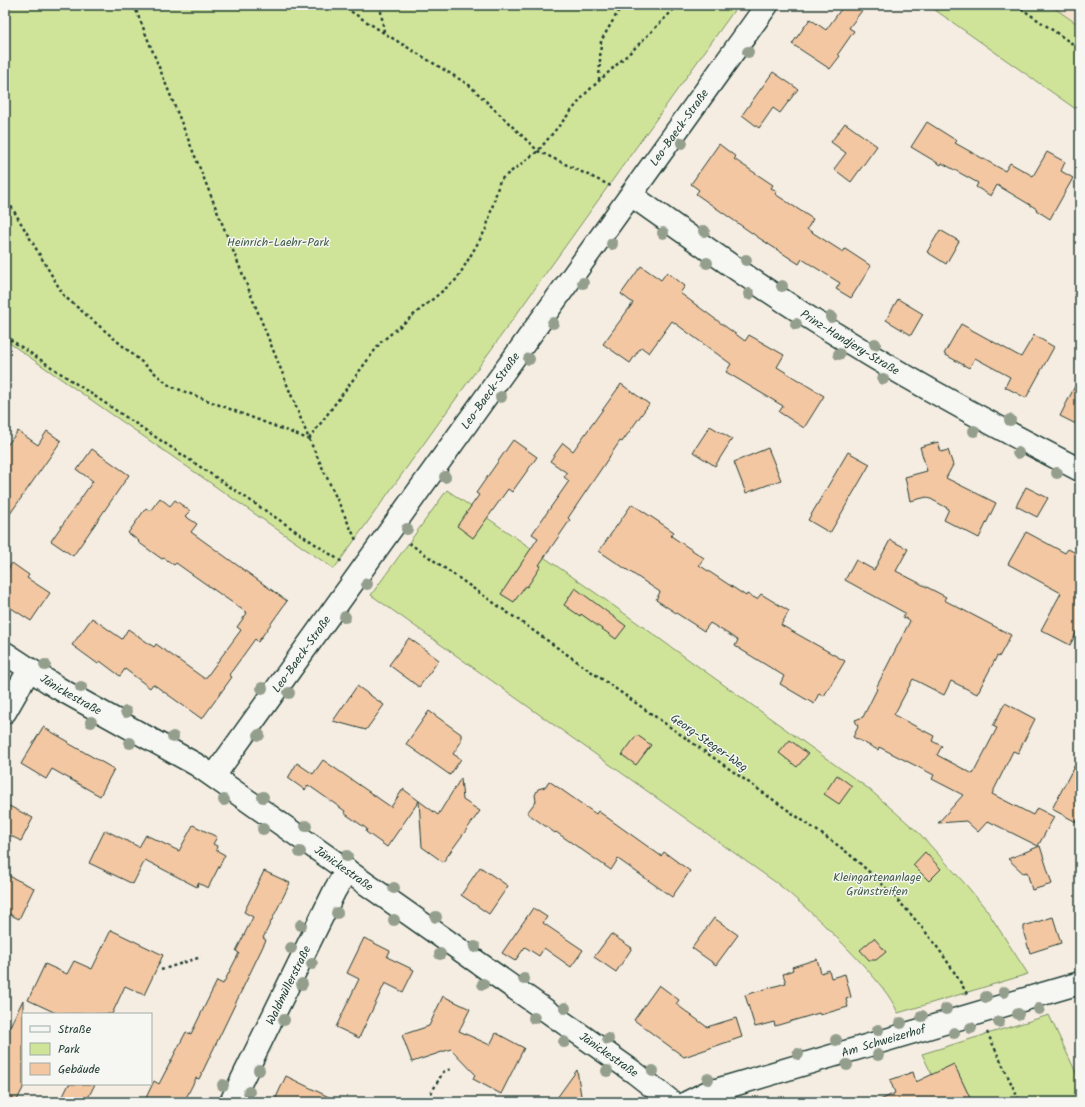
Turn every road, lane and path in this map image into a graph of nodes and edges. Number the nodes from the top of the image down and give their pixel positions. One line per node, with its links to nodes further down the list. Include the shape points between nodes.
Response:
1 (134, 5): 15 (path)
2 (341, 5): 8 (path)
3 (380, 5): 8 (path)
4 (622, 5): 10 (path, via 601,41)
5 (678, 5): 10 (path)
6 (766, 5): 12 (street, Leo-Baeck-Straße)
7 (1016, 5): 9 (path)
8 (384, 33): 11 (path, via 468,85)
9 (1080, 49)
10 (599, 81): 11 (path, via 586,92)
11 (538, 151): 12 (path); 15 (path, via 500,180 486,229 457,279 380,342)
12 (623, 192): 16 (street, Prinz-Handjery-Straße, via 768,291 858,348 958,406); 19 (street, Leo-Baeck-Straße)
13 (5, 196): 15 (path, via 64,296 170,386)
14 (5, 336): 19 (path)
15 (309, 439): 18 (path)
16 (1080, 470)
17 (405, 540): 28 (path, Georg-Steger-Weg, via 843,849 882,884 917,922 948,962)
18 (359, 544)
19 (359, 574): 23 (street, Leo-Baeck-Straße)
20 (5, 654): 21 (street, Jänickestraße)
21 (29, 670): 22 (street); 23 (street, Jänickestraße)
22 (5, 712)
23 (214, 776): 24 (street, Jänickestraße)
24 (347, 870): 32 (street, Waldmüllerstraße); 33 (street, Jänickestraße, via 635,1073)
25 (201, 957): 26 (path)
26 (161, 970)
27 (1080, 983): 34 (street, Am Schweizerhof, via 706,1093)
28 (968, 996)
29 (986, 1030): 35 (path)
30 (450, 1069): 31 (path, via 443,1072)
31 (428, 1099)
32 (231, 1102)
33 (672, 1102)
34 (688, 1102)
35 (1020, 1102)

